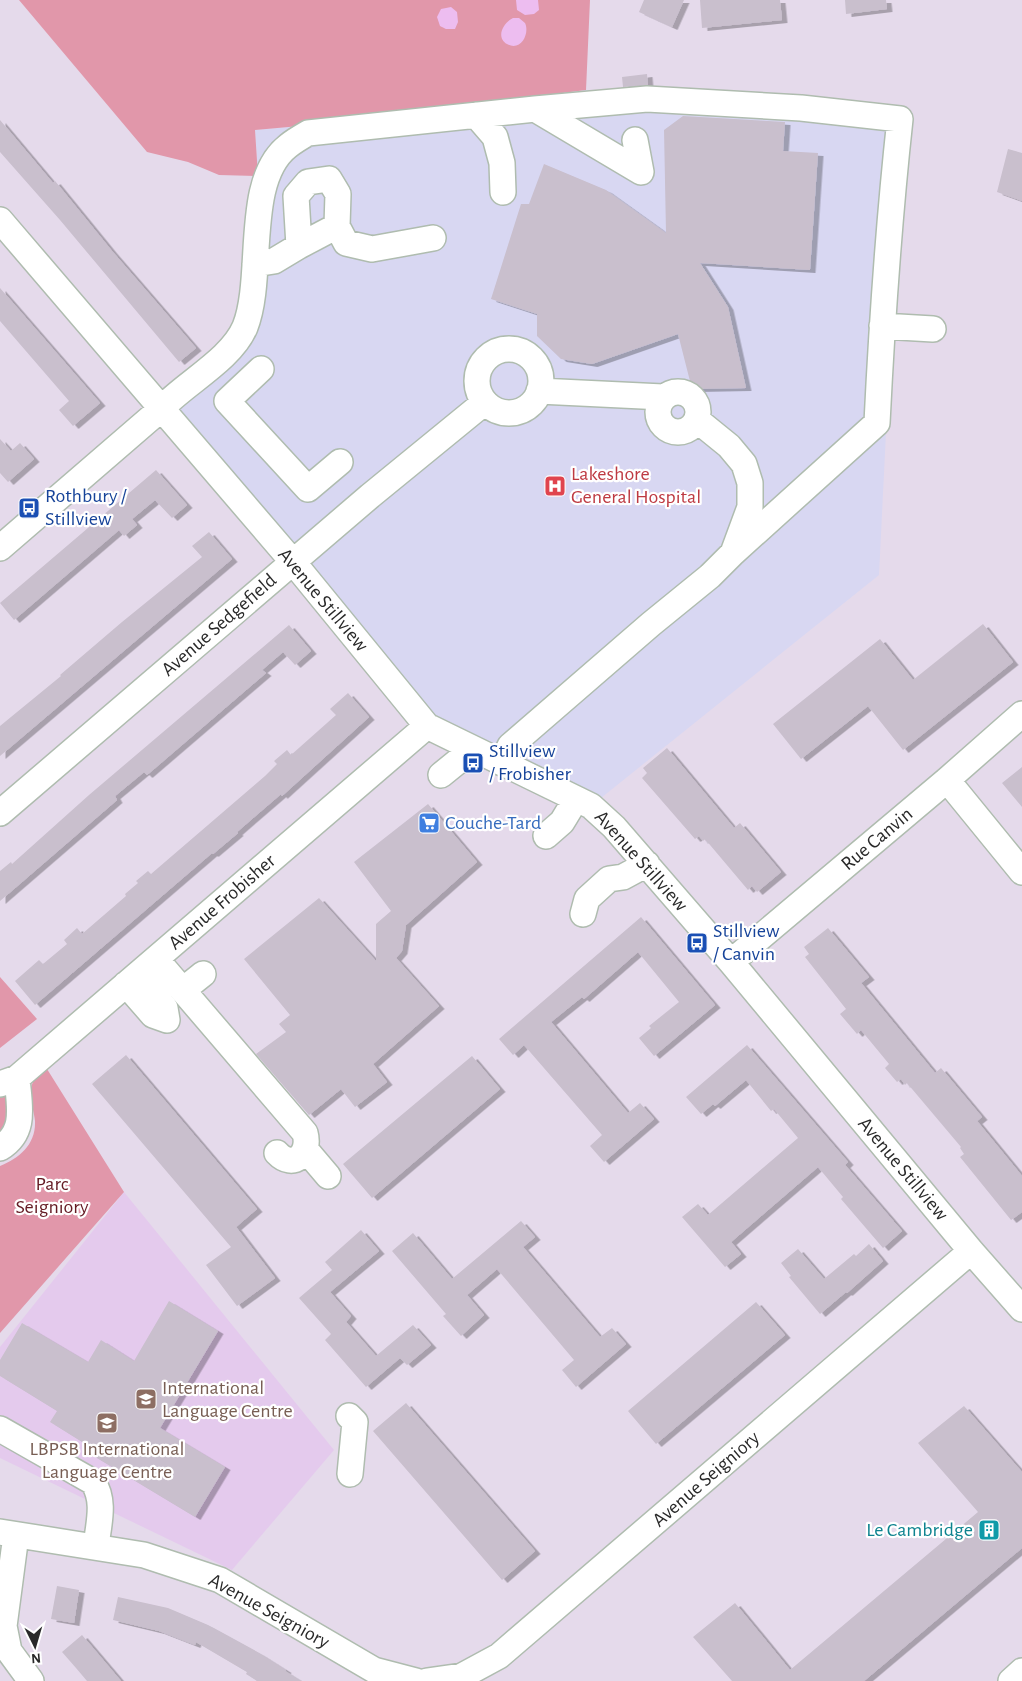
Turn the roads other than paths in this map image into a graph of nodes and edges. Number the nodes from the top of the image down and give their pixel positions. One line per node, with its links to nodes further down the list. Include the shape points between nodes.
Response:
1 (535, 108): 2 (street); 3 (street, via 641,172); 10 (street, via 647,99 801,108 900,119)
2 (476, 115): 4 (street, via 495,137 502,163); 9 (street, via 308,134 287,146 270,169 262,197)
3 (635, 140)
4 (503, 192)
5 (0, 220): 15 (street, Avenue Stillview)
6 (337, 226): 7 (street, via 346,243 372,249); 8 (street); 8 (street, via 338,194 329,179 308,182 296,196)
7 (433, 238)
8 (299, 246): 9 (street, via 274,261)
9 (255, 264): 15 (street, via 247,319 231,350)
10 (882, 326): 11 (street); 18 (street, via 877,423)
11 (933, 329)
12 (261, 369): 16 (street, via 227,400 308,489)
13 (540, 391): 14 (street, via 523,410 501,412); 14 (street, via 539,370 534,360 523,352 501,350 493,353 479,370 479,392); 18 (street, via 663,397 657,412 664,427 679,432 687,430 697,420 729,446 744,464 750,482 750,507)
14 (485, 402): 19 (street, Avenue Sedgefield)
15 (161, 409): 17 (street); 19 (street, Avenue Stillview)
16 (340, 462)
17 (1, 545)
18 (733, 553): 23 (street, via 510,746)
19 (292, 562): 21 (street, Avenue Stillview); 27 (street, Avenue Sedgefield)
20 (1022, 714): 25 (street, Rue Canvin)
21 (427, 726): 22 (street, Avenue Stillview); 32 (street, Avenue Frobisher)
22 (473, 749): 23 (street, Avenue Stillview); 24 (street)
23 (502, 763): 26 (street, Avenue Stillview)
24 (441, 775)
25 (947, 780): 30 (street); 33 (street, Rue Canvin)
26 (576, 799): 28 (street, via 562,822); 29 (street, Avenue Stillview, via 591,806 614,827)
27 (0, 812)
28 (546, 836)
29 (646, 864): 31 (street, via 623,877 609,879 587,899); 33 (street, Avenue Stillview)
30 (1022, 872)
31 (583, 914)
32 (156, 959): 35 (street); 36 (street, Avenue Frobisher)
33 (731, 962): 41 (street, Avenue Stillview)
34 (203, 974): 35 (street)
35 (183, 990): 38 (street, via 305,1133)
36 (8, 1081): 37 (street, Avenue Frobisher, via 20,1117 16,1133 8,1144)
37 (0, 1148)
38 (306, 1150): 39 (street, via 291,1160 282,1159); 40 (street)
39 (277, 1153)
40 (328, 1176)
41 (971, 1251): 42 (street, Avenue Stillview); 51 (street, Avenue Seigniory, via 499,1656 462,1676)
42 (1022, 1309)
43 (350, 1416): 45 (street, via 355,1422)
44 (0, 1428): 47 (street, via 92,1482 101,1502)
45 (350, 1474)
46 (8, 1533): 47 (street, Avenue Seigniory); 49 (street, via 4,1626 9,1650)
47 (96, 1547): 50 (street, Avenue Seigniory, via 144,1555 220,1580 374,1670)
48 (1022, 1671): 52 (street)
49 (31, 1681)
50 (416, 1681)
51 (427, 1681)
52 (1011, 1681)

